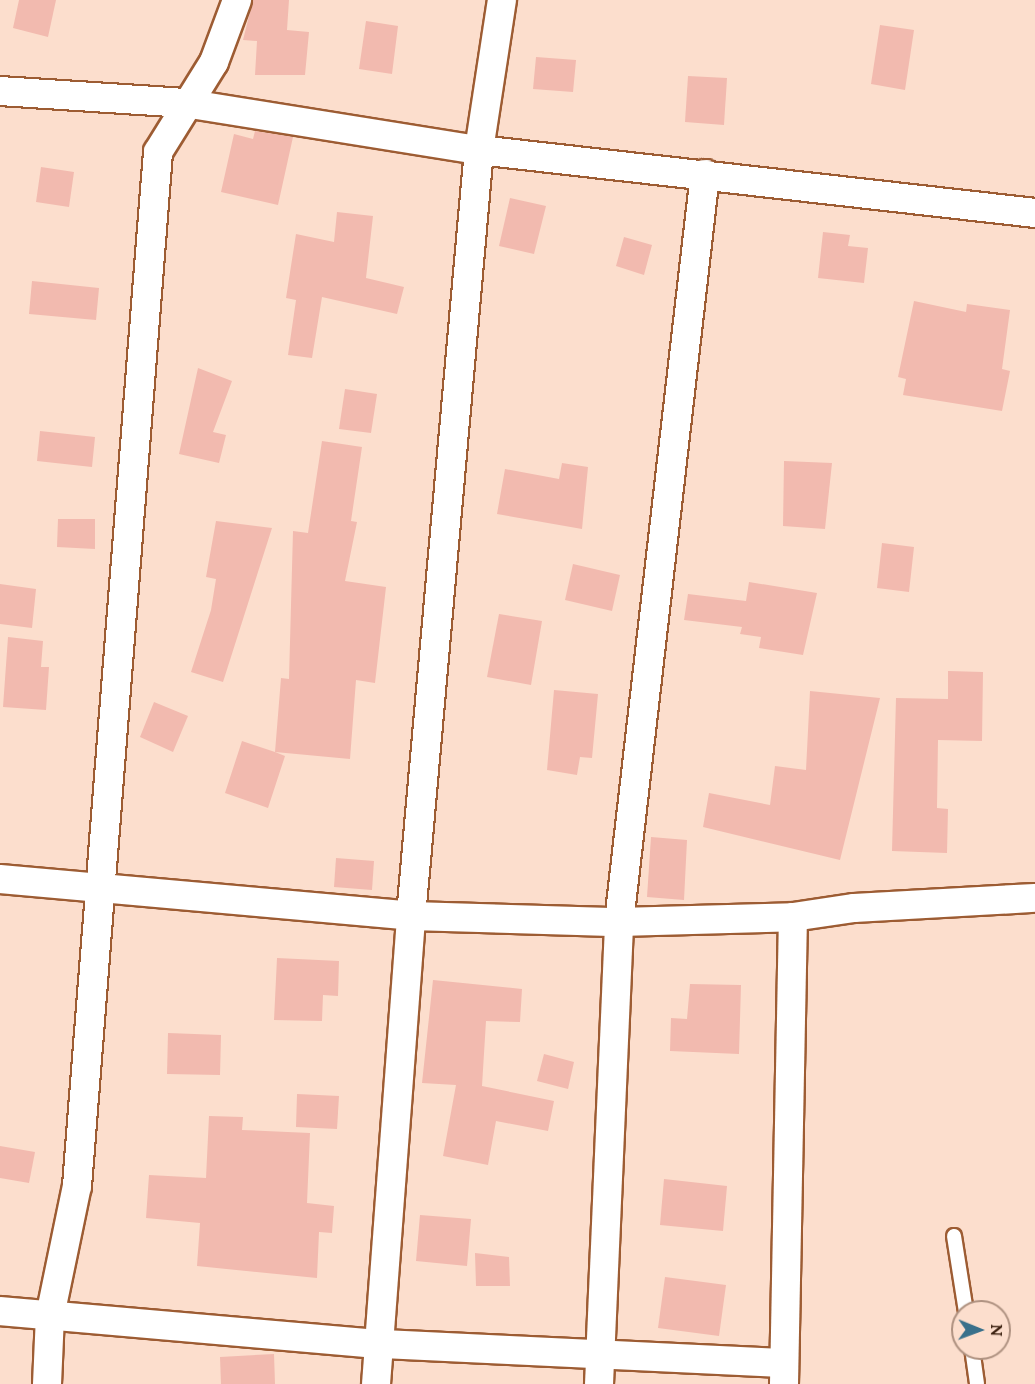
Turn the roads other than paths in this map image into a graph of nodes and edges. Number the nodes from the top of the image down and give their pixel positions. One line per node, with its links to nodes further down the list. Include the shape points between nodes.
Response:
1 (237, 0): 4 (street, via 214,62)
2 (502, 0): 5 (street)
3 (0, 91): 4 (street)
4 (184, 104): 5 (street); 9 (street, via 158,152)
5 (479, 150): 6 (street); 11 (street)
6 (705, 174): 7 (street); 13 (street)
7 (1035, 213)
8 (0, 879): 9 (street)
9 (103, 888): 11 (street); 17 (street, via 76,1186)
10 (1035, 898): 12 (street, via 854,908)
11 (411, 916): 13 (street); 18 (street)
12 (793, 917): 13 (street); 21 (street)
13 (619, 922): 19 (street)
14 (954, 1236): 15 (lane)
15 (964, 1300)
16 (0, 1311): 17 (street)
17 (50, 1316): 18 (street); 22 (street)
18 (381, 1344): 19 (street); 23 (street)
19 (601, 1352): 21 (street); 24 (street)
20 (974, 1360): 25 (lane)
21 (784, 1373)
22 (47, 1384)
23 (376, 1384)
24 (599, 1384)
25 (977, 1384)

